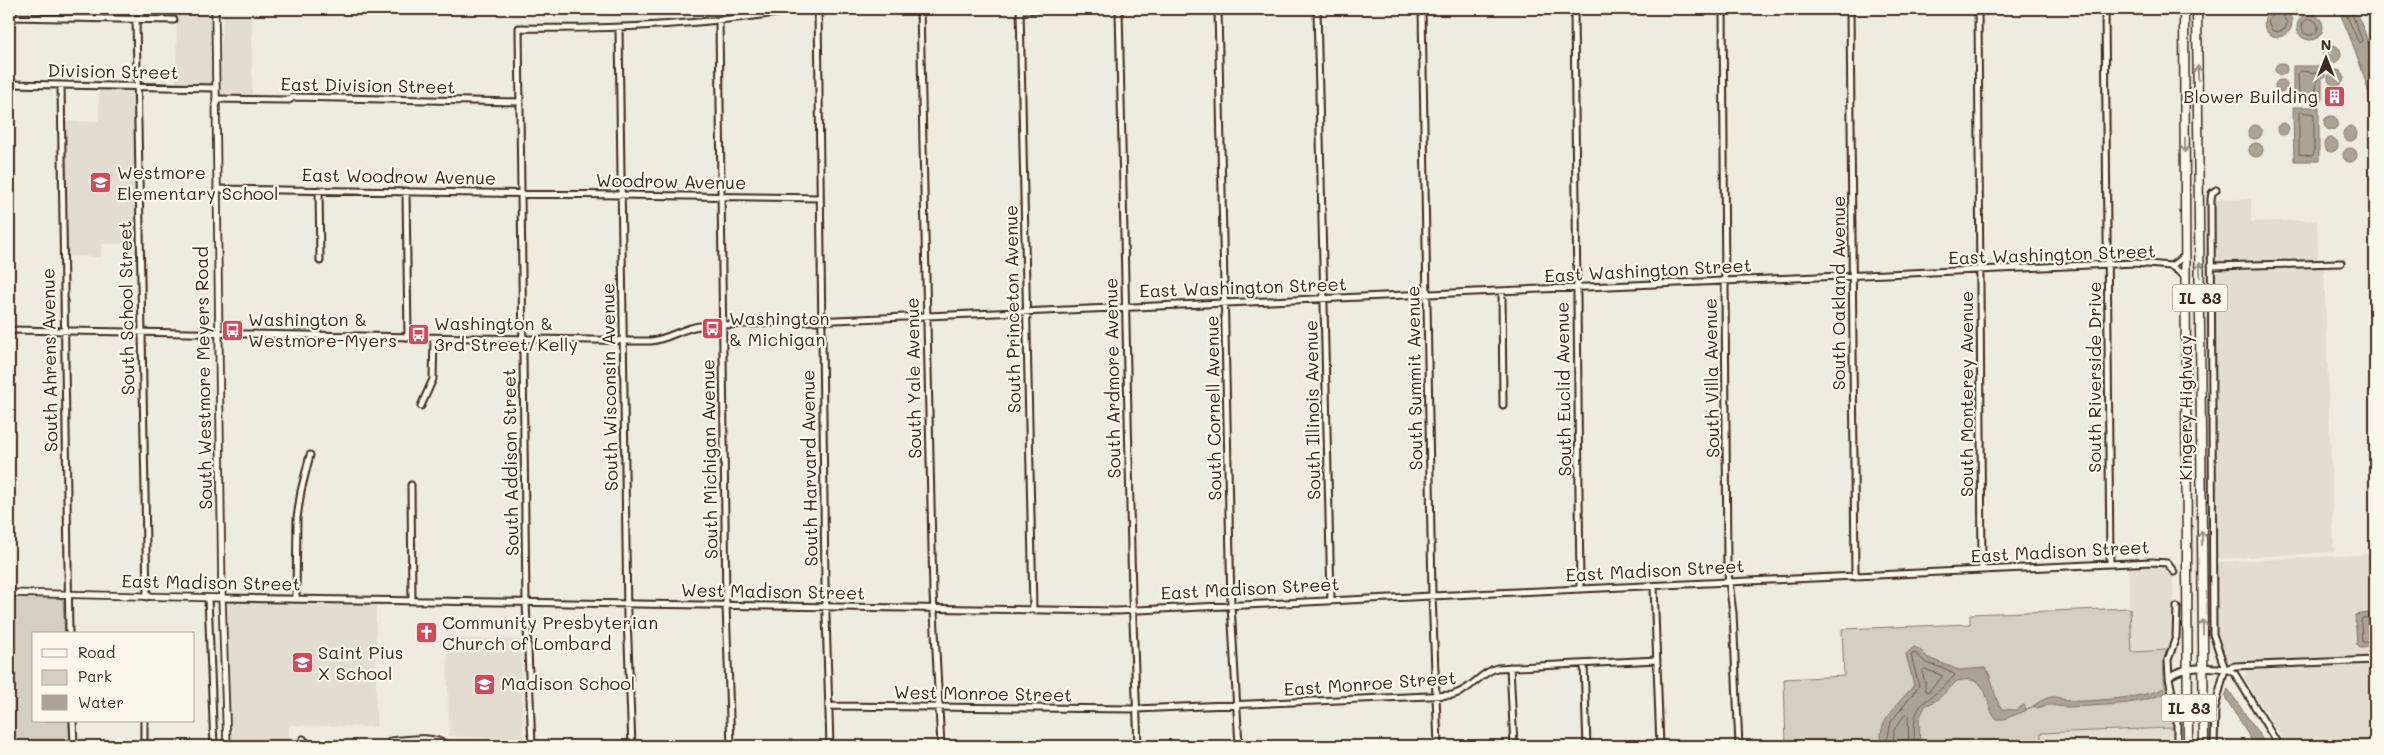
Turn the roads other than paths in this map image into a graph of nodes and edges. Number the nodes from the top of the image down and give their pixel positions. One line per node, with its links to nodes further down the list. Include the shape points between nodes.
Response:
1 (215, 9): 26 (street, South Westmore Meyers Road)
2 (804, 9): 21 (street)
3 (818, 9): 36 (street, South Harvard Avenue)
4 (920, 9): 54 (street, South Yale Avenue)
5 (1069, 9): 17 (street)
6 (1119, 9): 52 (street, South Ardmore Avenue)
7 (1218, 9): 51 (street, South Cornell Avenue)
8 (1317, 9): 50 (street, South Illinois Avenue)
9 (1422, 9): 49 (street, South Summit Avenue)
10 (1574, 9): 47 (street, South Euclid Avenue)
11 (1723, 9): 46 (street, South Villa Avenue)
12 (1850, 9): 44 (street, South Oakland Avenue)
13 (1978, 9): 43 (street, South Monterey Avenue)
14 (2105, 9): 40 (street, South Riverside Drive)
15 (2184, 9): 37 (highway, Kingery Highway / IL 83, one-way to 37)
16 (2197, 9): 99 (highway, Kingery Highway / IL 83, one-way to 16)
17 (1020, 10): 53 (street, South Princeton Avenue)
18 (9, 17): 19 (street)
19 (136, 19): 20 (street); 25 (street, South School Street)
20 (174, 20)
21 (719, 21): 22 (street); 35 (street, South Michigan Avenue)
22 (619, 28): 28 (street, South Addison Street, via 519,28); 34 (street, South Wisconsin Avenue)
23 (9, 84): 24 (street, Division Street)
24 (61, 85): 25 (street, Division Street); 58 (street, South Ahrens Avenue)
25 (138, 86): 26 (street, Division Street); 59 (street, South School Street)
26 (216, 88): 27 (street, South Westmore Meyers Road)
27 (216, 98): 28 (street, East Division Street); 29 (street, South Westmore Meyers Road)
28 (520, 102): 33 (street, South Addison Street)
29 (217, 189): 30 (street, East Woodrow Avenue); 60 (street, South Westmore Meyers Road)
30 (319, 190): 32 (street, East Woodrow Avenue); 38 (street)
31 (2216, 190): 42 (street, via 2211,198)
32 (406, 191): 33 (street, East Woodrow Avenue); 61 (street)
33 (522, 192): 34 (street, Woodrow Avenue); 63 (street, South Addison Street)
34 (622, 194): 35 (street, Woodrow Avenue); 64 (street, South Wisconsin Avenue)
35 (721, 196): 36 (street, Woodrow Avenue); 56 (street, South Michigan Avenue)
36 (820, 198): 55 (street, South Harvard Avenue)
37 (2185, 256): 41 (street, East Washington Street); 45 (highway, Kingery Highway / IL 83)
38 (320, 262)
39 (2341, 263): 42 (street)
40 (2108, 265): 41 (street, East Washington Street); 43 (street, East Washington Street); 69 (street, South Riverside Drive)
41 (2170, 266): 45 (street, East Washington Street)
42 (2211, 266): 101 (street, via 2213,634)
43 (1980, 270): 44 (street, East Washington Street); 70 (street, South Monterey Avenue)
44 (1853, 276): 46 (street, East Washington Street); 72 (street, South Oakland Avenue)
45 (2185, 276): 100 (highway, Kingery Highway / IL 83)
46 (1725, 281): 47 (street, East Washington Street); 73 (street, South Villa Avenue, via 1727,566)
47 (1576, 288): 48 (street, East Washington Street); 75 (street, South Euclid Avenue)
48 (1502, 291): 49 (street, East Washington Street); 65 (street)
49 (1427, 294): 50 (street, East Washington Street); 78 (street, South Summit Avenue)
50 (1324, 299): 51 (street, East Washington Street); 83 (street, South Illinois Avenue)
51 (1225, 303): 52 (street, East Washington Street); 88 (street, South Cornell Avenue)
52 (1126, 307): 53 (street, East Washington Street); 93 (street, South Ardmore Avenue)
53 (1026, 312): 54 (street, East Washington Street); 92 (street, South Princeton Avenue)
54 (927, 316): 55 (street, East Washington Street); 91 (street, South Yale Avenue)
55 (822, 321): 56 (street, East Washington Street); 89 (street, South Harvard Avenue)
56 (722, 325): 64 (street, East Washington Street, via 691,327 658,340); 87 (street, South Michigan Avenue)
57 (9, 330): 58 (street, East Washington Street)
58 (64, 332): 59 (street, East Washington Street); 77 (street, South Ahrens Avenue)
59 (141, 333): 60 (street, East Washington Street); 79 (street, South School Street)
60 (218, 334): 61 (street, East Washington Street); 81 (street, South Westmore Meyers Road)
61 (408, 338): 62 (street, East Washington Street)
62 (434, 338): 63 (street, East Washington Street); 66 (street, via 434,379)
63 (523, 339): 64 (street, East Washington Street); 85 (street, South Addison Street)
64 (623, 340): 86 (street, South Wisconsin Avenue)
65 (1503, 405)
66 (421, 406)
67 (310, 455): 82 (street, via 297,518)
68 (411, 485): 84 (street)
69 (2110, 564): 70 (street, East Madison Street); 71 (street, East Madison Street, via 2162,562 2170,565)
70 (1982, 570): 72 (street, East Madison Street)
71 (2174, 572)
72 (1855, 577): 73 (street, East Madison Street)
73 (1730, 582): 74 (street, East Madison Street); 129 (street, South Villa Avenue)
74 (1654, 586): 75 (street, East Madison Street); 95 (street)
75 (1580, 589): 78 (street, East Madison Street)
76 (9, 593): 77 (street, East Madison Street)
77 (68, 596): 79 (street, East Madison Street); 94 (street, South Ahrens Avenue)
78 (1432, 596): 83 (street, East Madison Street); 103 (street, South Summit Avenue)
79 (146, 597): 80 (street, East Madison Street)
80 (208, 598): 81 (street, East Madison Street); 114 (street)
81 (222, 598): 82 (street, East Madison Street); 115 (street, South Westmore Meyers Road)
82 (296, 599): 84 (street, East Madison Street)
83 (1331, 600): 88 (street, East Madison Street)
84 (412, 601): 85 (street, West Madison Street)
85 (526, 602): 86 (street, West Madison Street); 118 (street, South Addison Street)
86 (627, 603): 87 (street, West Madison Street); 119 (street, South Wisconsin Avenue)
87 (726, 605): 89 (street, West Madison Street); 120 (street, South Michigan Avenue)
88 (1231, 605): 93 (street, East Madison Street); 106 (street, South Cornell Avenue)
89 (825, 606): 91 (street, West Madison Street); 104 (street, South Harvard Avenue)
90 (2177, 607): 102 (street, via 2176,637 2168,660)
91 (934, 608): 92 (street, West Madison Street); 105 (street, South Yale Avenue)
92 (1033, 609): 93 (street, West Madison Street)
93 (1132, 609): 107 (street, South Ardmore Avenue)
94 (69, 632)
95 (1657, 660): 97 (street, East Monroe Street); 128 (street)
96 (2375, 660): 101 (street)
97 (1584, 664): 98 (street, East Monroe Street); 127 (street)
98 (1510, 667): 103 (street, East Monroe Street, via 1493,669 1460,694); 126 (street)
99 (2203, 668): 100 (street); 101 (street); 132 (highway, Kingery Highway / IL 83)
100 (2189, 669): 102 (street, via 2178,670); 131 (highway, Kingery Highway / IL 83)
101 (2225, 669): 133 (street, via 2215,708); 134 (street, via 2236,674)
102 (2169, 678): 130 (street, via 2177,717)
103 (1436, 696): 106 (street, East Monroe Street); 125 (street, South Summit Avenue)
104 (829, 706): 105 (street, West Monroe Street); 121 (street, South Harvard Avenue)
105 (938, 706): 107 (street, West Monroe Street); 122 (street, South Yale Avenue)
106 (1236, 706): 107 (street, East Monroe Street); 124 (street, South Cornell Avenue)
107 (1136, 709): 123 (street, South Ardmore Avenue)
108 (73, 722): 112 (street)
109 (144, 722): 113 (street)
110 (303, 739): 116 (street)
111 (391, 744): 117 (street, via 433,739)
112 (74, 746)
113 (144, 746)
114 (214, 746)
115 (228, 746)
116 (310, 746)
117 (449, 746)
118 (532, 746)
119 (632, 746)
120 (731, 746)
121 (830, 746)
122 (941, 746)
123 (1138, 746)
124 (1240, 746)
125 (1438, 746)
126 (1514, 746)
127 (1587, 746)
128 (1660, 746)
129 (1738, 746)
130 (2178, 746)
131 (2188, 746)
132 (2204, 746)
133 (2214, 746)
134 (2279, 746)

